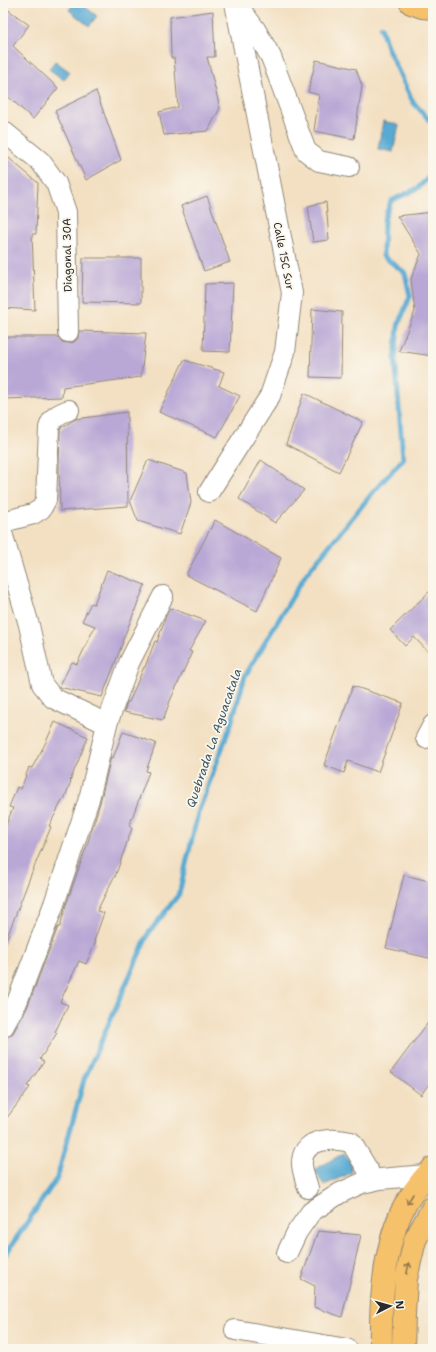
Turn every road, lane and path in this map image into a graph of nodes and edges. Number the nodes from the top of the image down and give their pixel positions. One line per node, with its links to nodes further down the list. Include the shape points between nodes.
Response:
1 (235, 3): 5 (street, via 255,29 271,57 306,151 319,160); 8 (street, Calle 15C Sur, via 292,293 285,352 270,396)
2 (411, 3): 3 (main road)
3 (433, 8)
4 (3, 131): 6 (street, Diagonal 30A, via 40,161 56,183 66,212)
5 (349, 167)
6 (68, 332)
7 (69, 410): 9 (street, via 51,420 46,500 41,509 33,514)
8 (209, 492)
9 (3, 522)
10 (3, 536): 12 (street, via 19,586 42,684 53,698)
11 (163, 596): 12 (street, via 129,663)
12 (107, 724): 13 (street, via 90,799 54,904 17,1002)
13 (3, 1027)
14 (430, 1172): 15 (street); 22 (main road, one-way to 22, via 419,1183 401,1213 389,1248 380,1328)
15 (370, 1181): 16 (street, via 368,1170 351,1142 338,1139 319,1141 303,1153 302,1162); 18 (street, via 340,1193 311,1212 296,1232)
16 (308, 1188)
17 (433, 1207): 23 (main road, one-way to 17, via 406,1279 415,1240)
18 (287, 1253)
19 (235, 1330): 20 (street)
20 (299, 1345): 21 (street)
21 (347, 1349)
22 (381, 1349)
23 (403, 1349)

